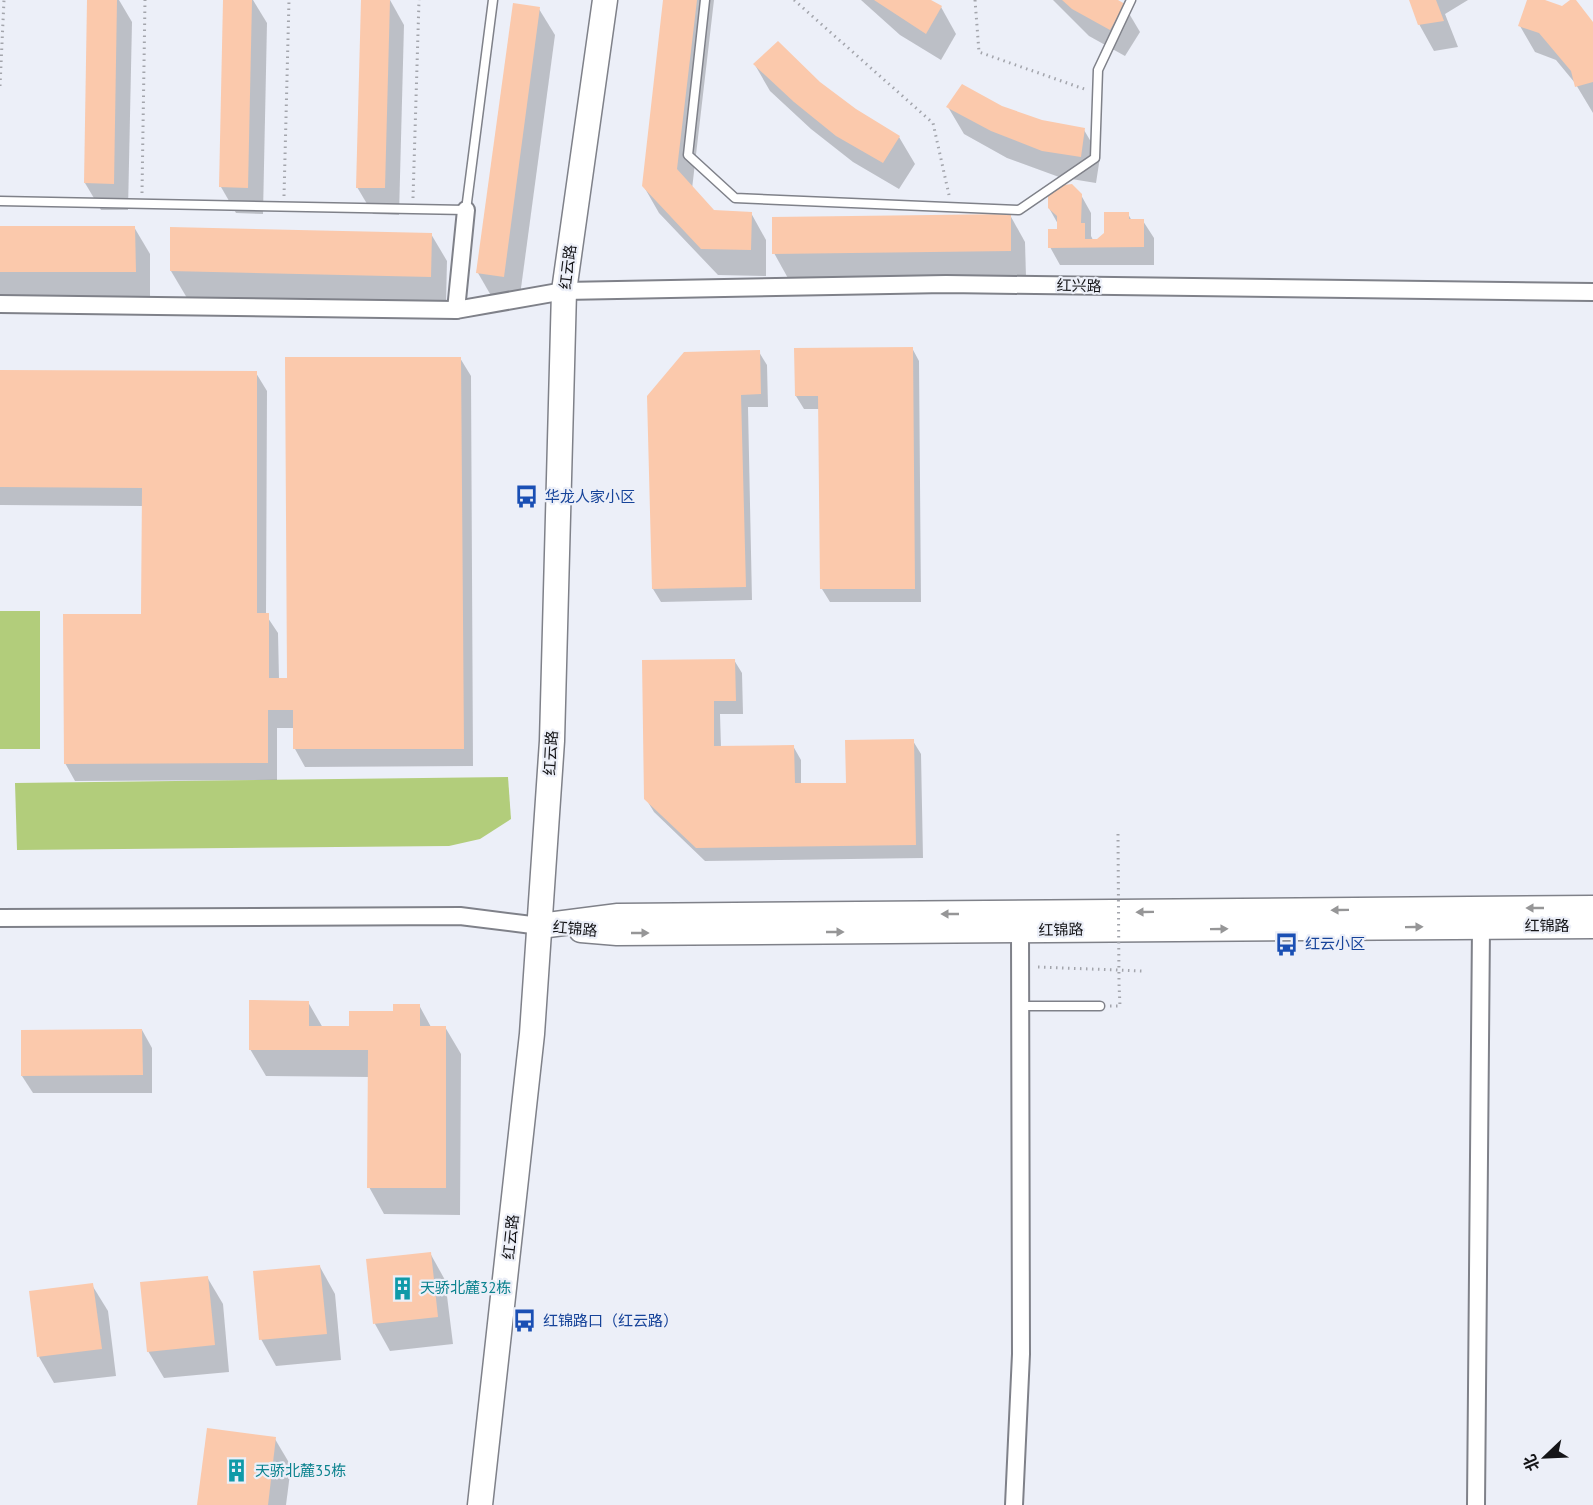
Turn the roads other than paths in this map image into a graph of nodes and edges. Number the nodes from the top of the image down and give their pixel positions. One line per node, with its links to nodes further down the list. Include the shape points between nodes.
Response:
1 (493, 0): 6 (lane)
2 (605, 0): 7 (street, 红云路)
3 (705, 0): 4 (lane, via 688,156 735,198 1019,210 1095,158 1098,70)
4 (1131, 0)
5 (0, 201): 6 (lane)
6 (466, 210): 10 (street)
7 (564, 291): 8 (street, 红兴路, via 946,284); 10 (street, 红兴路); 13 (street, 红云路, via 553,729)
8 (1593, 292)
9 (0, 304): 10 (street, 红兴路)
10 (456, 310)
11 (1593, 908): 13 (street, 红锦路, one-way to 13, via 618,916)
12 (0, 918): 13 (street, via 460,916)
13 (540, 926): 16 (street, 红锦路, one-way to 16, via 617,933); 19 (street, 红云路, via 532,1034)
14 (1481, 926): 15 (street, 红锦路); 16 (street, 红锦路, one-way to 14); 21 (street)
15 (1593, 926)
16 (1020, 931): 17 (street)
17 (1020, 1006): 18 (lane); 20 (street, via 1021,1354)
18 (1100, 1006)
19 (480, 1505)
20 (1014, 1505)
21 (1476, 1505)

